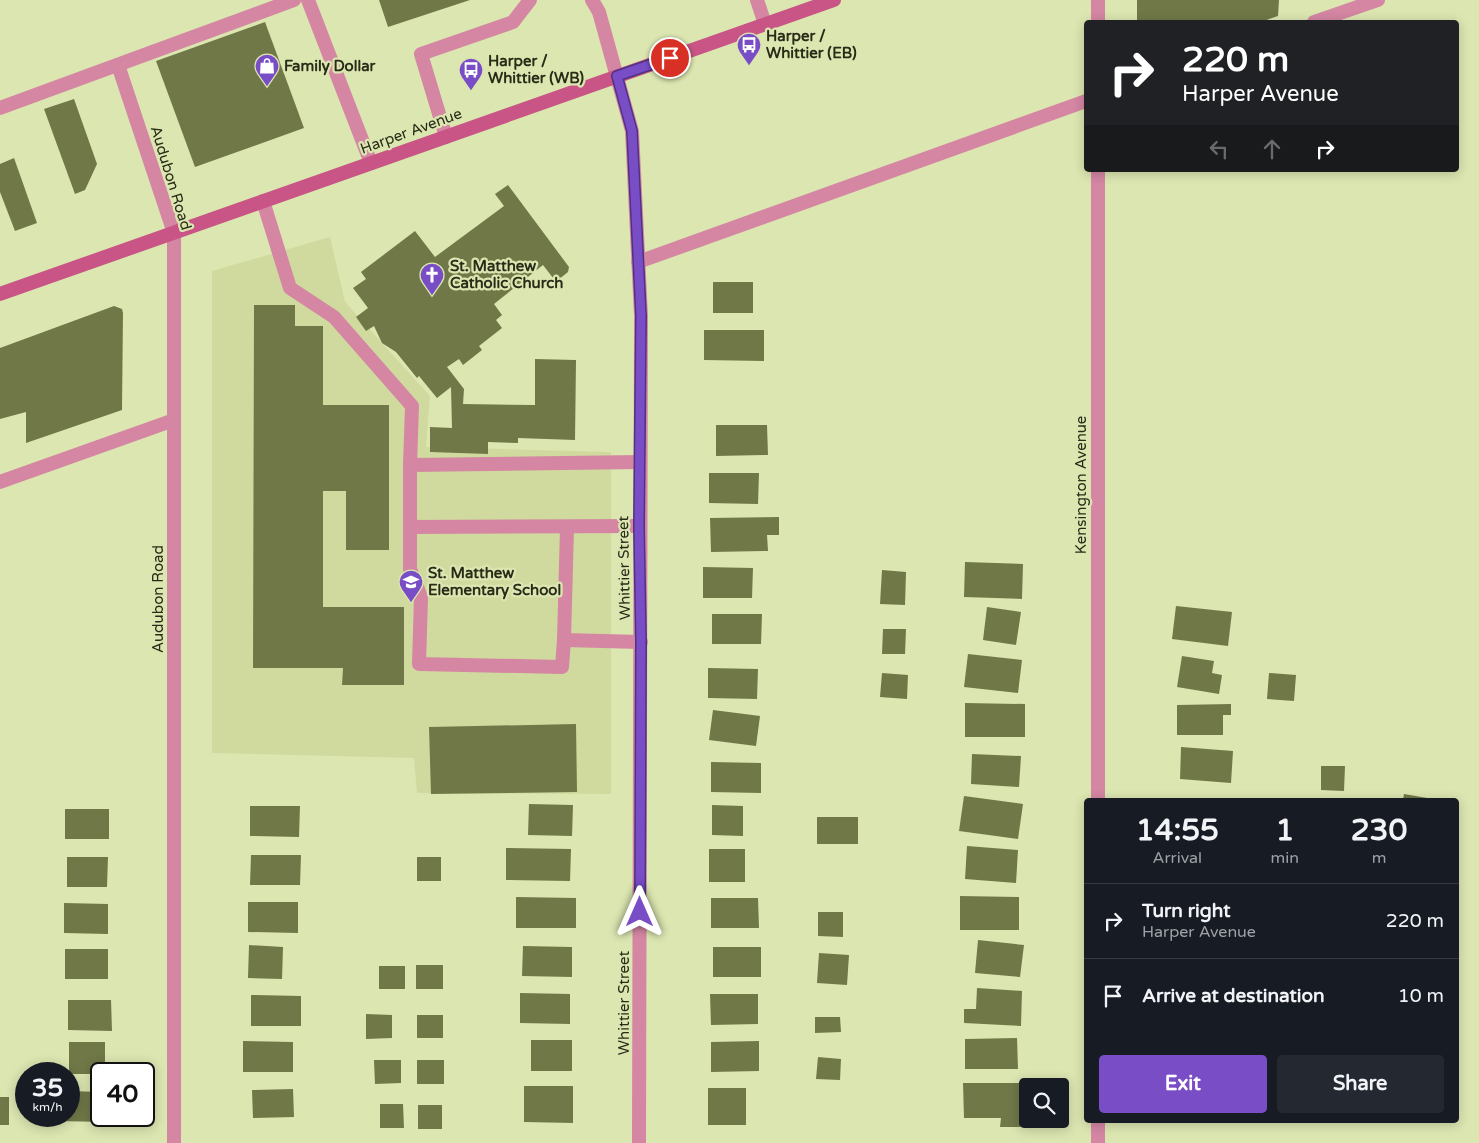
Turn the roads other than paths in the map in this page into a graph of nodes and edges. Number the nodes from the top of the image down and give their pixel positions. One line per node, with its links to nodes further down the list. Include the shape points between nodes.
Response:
1 (294, 0): 12 (street)
2 (308, 0): 17 (street)
3 (530, 0): 16 (street, via 513,22 421,54)
4 (592, 0): 13 (street, Whittier Street, via 599,12)
5 (757, 0): 11 (street)
6 (834, 0): 11 (main road, Harper Avenue)
7 (1098, 0): 9 (street)
8 (1378, 0): 10 (street)
9 (1098, 20)
10 (1320, 20)
11 (765, 24): 13 (main road, Harper Avenue)
12 (118, 65): 15 (street); 20 (street, Audubon Road)
13 (617, 76): 16 (main road, Harper Avenue); 21 (street, Whittier Street, via 632,131)
14 (1084, 102): 21 (street)
15 (0, 108)
16 (446, 137): 17 (main road, Harper Avenue)
17 (372, 163): 19 (main road, Harper Avenue)
18 (1098, 172): 32 (street, Kensington Avenue)
19 (263, 201): 20 (main road, Harper Avenue); 25 (street, via 290,288 334,317 412,406)
20 (174, 233): 22 (main road, Harper Avenue); 23 (street, Audubon Road)
21 (638, 262): 24 (street, Whittier Street)
22 (0, 294)
23 (174, 420): 26 (street); 34 (street, Audubon Road)
24 (640, 462): 25 (street); 27 (street, Whittier Street)
25 (410, 465): 28 (street)
26 (0, 482)
27 (639, 526): 29 (street); 31 (street, Whittier Street)
28 (410, 527): 29 (street); 30 (street, via 410,569 421,596 420,664 562,667)
29 (567, 528): 30 (street)
30 (564, 640): 31 (street)
31 (641, 642): 35 (street, Whittier Street)
32 (1098, 798)
33 (1098, 1123): 36 (street)
34 (174, 1143)
35 (640, 1143)
36 (1098, 1143)

